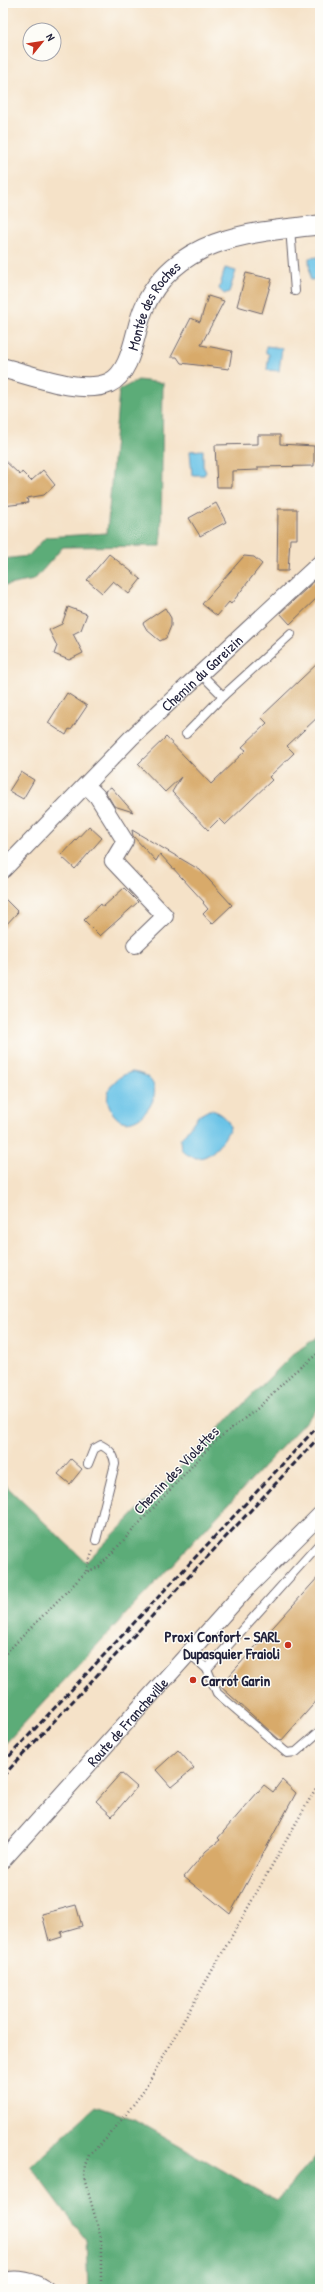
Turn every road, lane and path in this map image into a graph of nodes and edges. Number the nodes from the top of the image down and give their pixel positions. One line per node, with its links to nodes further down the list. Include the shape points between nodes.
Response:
1 (320, 225): 2 (street, Montée des Roches)
2 (290, 228): 3 (lane); 4 (street, Montée des Roches, via 258,231 215,242 185,259 161,278 144,308 124,370 109,383 81,388)
3 (295, 291)
4 (3, 368)
5 (320, 563): 7 (street, Chemin du Gareizin)
6 (291, 634): 8 (lane)
7 (201, 674): 8 (lane); 10 (street, Chemin du Gareizin, via 131,738)
8 (223, 696): 9 (lane)
9 (186, 734)
10 (86, 785): 11 (street, Chemin du Gareizin); 12 (street, via 97,796 125,841 113,861 165,916)
11 (3, 870)
12 (135, 945)
13 (320, 1352): 18 (path, Chemin des Violettes, via 293,1373 258,1408 214,1442 99,1567)
14 (88, 1464): 16 (lane, via 94,1448 101,1445 110,1450 114,1457 115,1464)
15 (320, 1516): 19 (street, Route de Francheville, via 247,1588)
16 (96, 1540): 18 (path, Chemin des Violettes)
17 (320, 1543): 21 (lane)
18 (86, 1572): 20 (path, Chemin des Violettes)
19 (189, 1653): 21 (lane); 24 (street, Route de Francheville)
20 (3, 1656)
21 (207, 1669): 22 (lane, via 217,1693 287,1753 296,1752)
22 (320, 1731)
23 (320, 1781): 27 (path, via 143,2092 109,2136 89,2155 84,2177 101,2238)
24 (3, 1860)
25 (3, 2281): 26 (street, via 37,2282)
26 (46, 2289)
27 (101, 2289)

